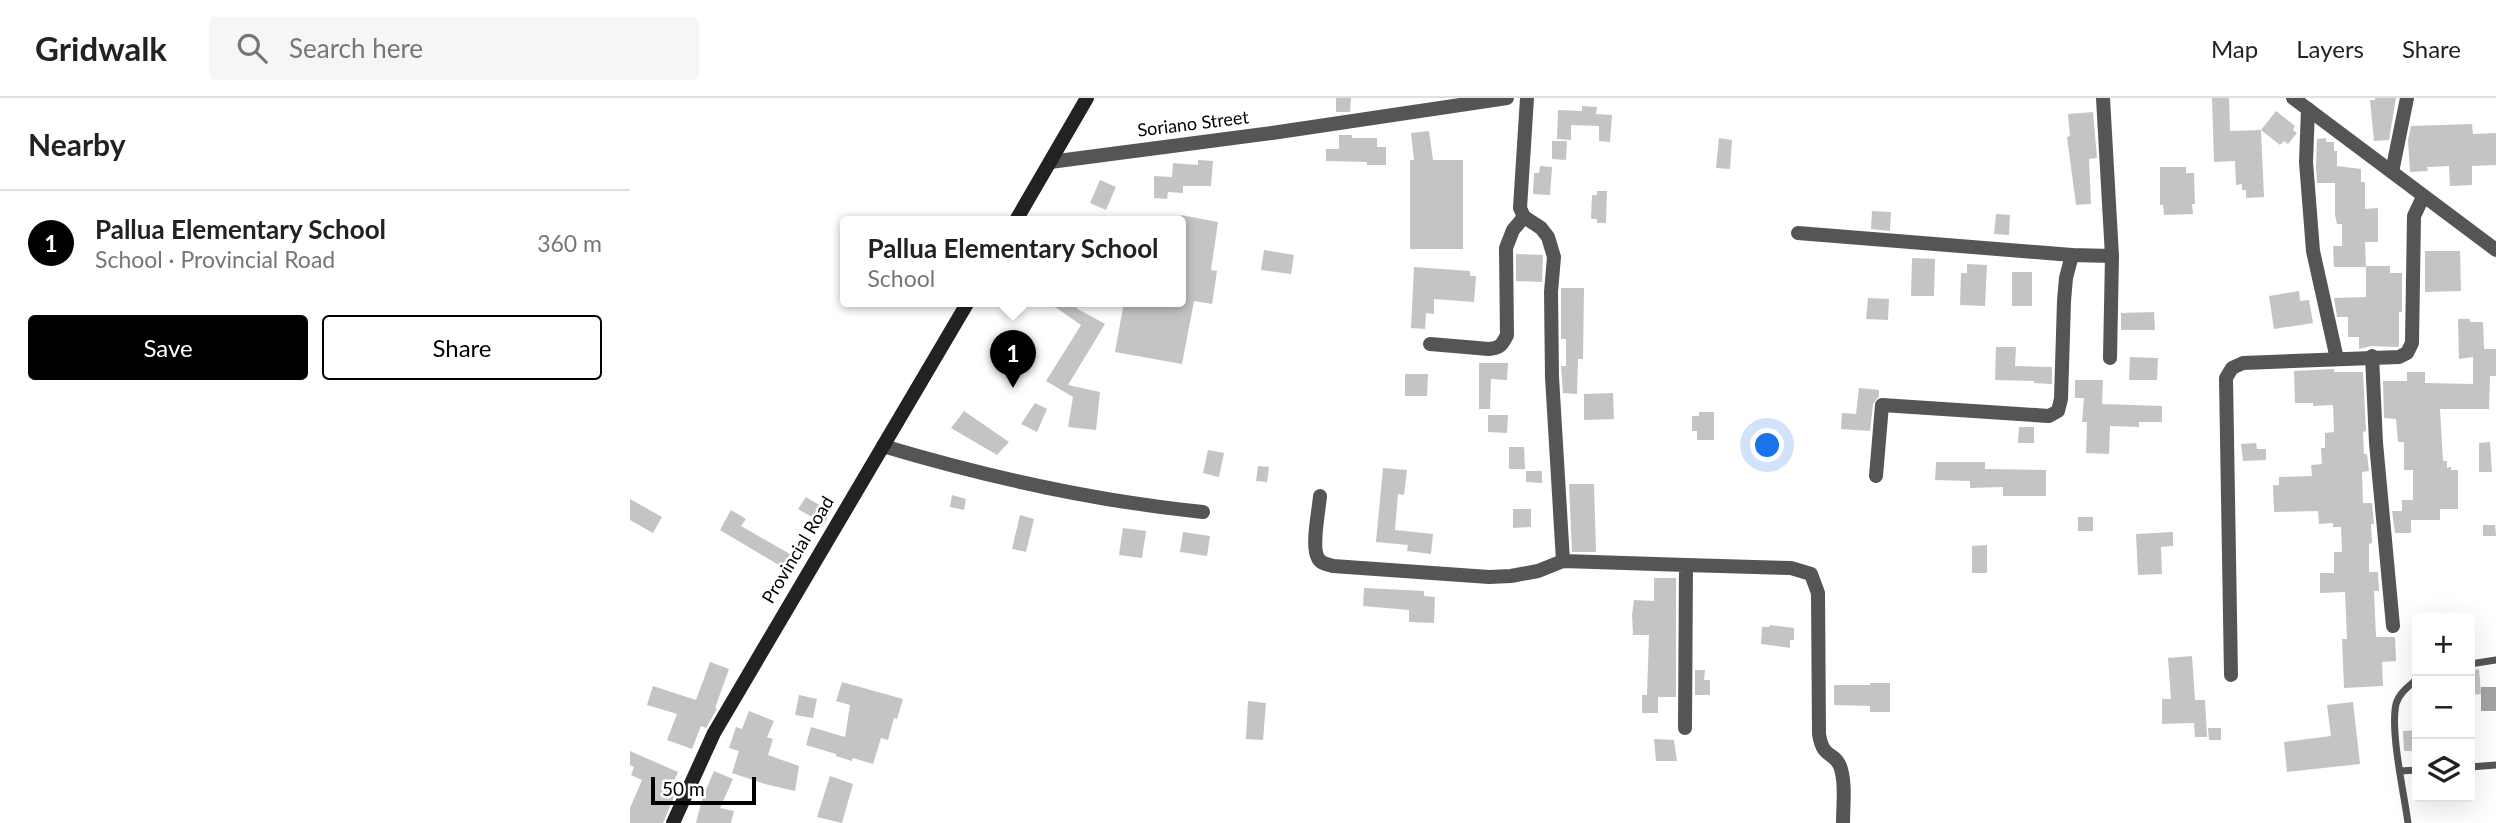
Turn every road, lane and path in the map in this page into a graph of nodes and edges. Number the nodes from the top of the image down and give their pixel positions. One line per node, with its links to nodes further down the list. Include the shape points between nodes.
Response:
1 (1087, 98): 8 (main road)
2 (1507, 98): 8 (street, Soriano Street)
3 (1527, 98): 12 (street, via 1520,194)
4 (2103, 98): 16 (street)
5 (2293, 98): 7 (street)
6 (2407, 98): 9 (street)
7 (2308, 109): 9 (street); 21 (street, via 2306,162 2313,251)
8 (1050, 162): 11 (main road)
9 (2392, 173): 10 (street)
10 (2423, 197): 14 (street); 19 (street, via 2414,216 2411,349 2399,357)
11 (1018, 216)
12 (1524, 217): 18 (street, via 1508,237 1506,248 1507,335 1502,344 1489,349); 26 (street, via 1548,237 1554,257 1552,377)
13 (1798, 233): 15 (street)
14 (2496, 250)
15 (2072, 255): 16 (street); 23 (street, via 2066,278 2058,411 2054,415 1882,405)
16 (2112, 256): 20 (street)
17 (965, 307): 22 (main road, Provincial Road)
18 (1430, 344)
19 (2372, 356): 21 (street); 28 (street)
20 (2110, 358)
21 (2337, 359): 31 (street, via 2243,363 2232,368 2226,378)
22 (883, 446): 25 (street, via 1070,494); 38 (main road, Provincial Road, via 714,733)
23 (1876, 476)
24 (1320, 496): 26 (street, via 1315,549 1317,558 1333,566 1489,577 1538,571)
25 (1203, 512)
26 (1563, 561): 27 (street)
27 (1686, 565): 33 (street); 39 (street, via 1791,568 1811,574 1818,593 1819,734 1825,753 1839,764)
28 (2393, 626)
29 (2496, 660): 30 (lane)
30 (2475, 663)
31 (2231, 675)
32 (2412, 683): 37 (lane, via 2396,702)
33 (1685, 728)
34 (2496, 765): 35 (lane)
35 (2475, 767)
36 (2412, 770): 37 (lane)
37 (2400, 771): 40 (lane)
38 (673, 823)
39 (1843, 823)
40 (2408, 823)

